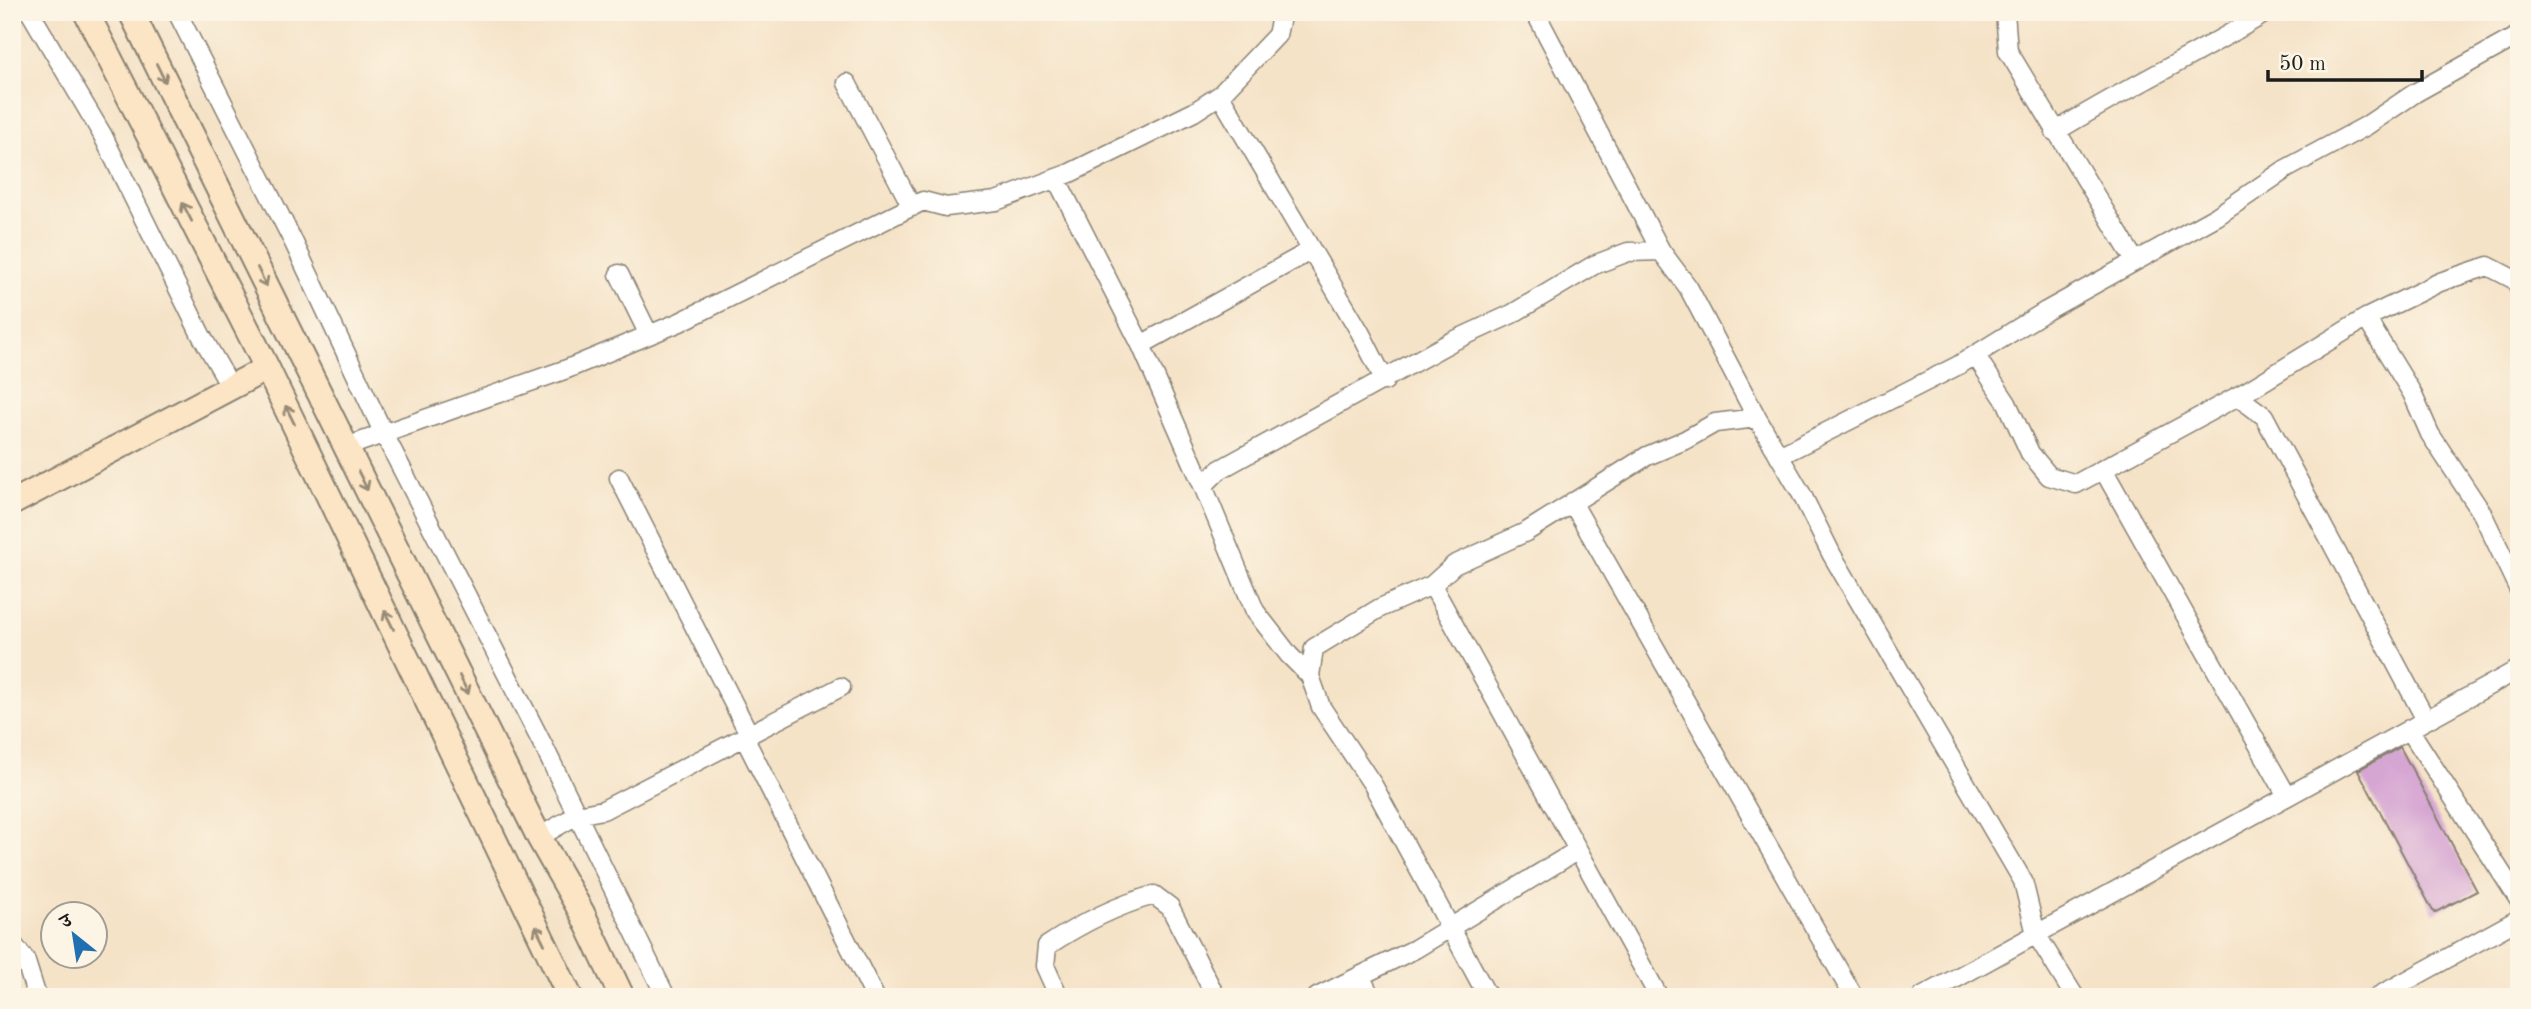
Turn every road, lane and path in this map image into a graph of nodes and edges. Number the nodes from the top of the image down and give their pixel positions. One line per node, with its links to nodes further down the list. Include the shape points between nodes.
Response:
1 (30, 12): 26 (street, via 103,134)
2 (86, 12): 24 (street, one-way to 2)
3 (131, 12): 30 (street, one-way to 30)
4 (177, 12): 29 (street)
5 (1282, 12): 11 (street, via 1277,34)
6 (1535, 12): 16 (street)
7 (2005, 12): 12 (street, via 2008,51)
8 (2267, 12): 12 (street)
9 (2519, 35): 17 (street)
10 (847, 83): 14 (street)
11 (1220, 95): 13 (street); 15 (street)
12 (2055, 132): 17 (street)
13 (1056, 178): 14 (street, via 996,201 946,207 923,201); 22 (street)
14 (912, 207): 21 (street)
15 (1310, 251): 22 (street); 25 (street)
16 (1661, 251): 25 (street, via 1629,252 1594,265); 28 (street, via 1688,287)
17 (2136, 261): 23 (street)
18 (619, 274): 21 (street)
19 (2519, 288): 20 (street, via 2515,280 2488,266 2440,282)
20 (2366, 318): 27 (street); 39 (street, via 2412,393 2430,433 2482,513)
21 (649, 335): 29 (street, via 465,407)
22 (1142, 345): 35 (street)
23 (1975, 355): 31 (street); 33 (street, via 2007,402 2030,453 2049,476 2076,484)
24 (267, 368): 26 (street); 32 (street, one-way to 24)
25 (1385, 381): 35 (street, via 1241,457)
26 (231, 387): 37 (street)
27 (2237, 396): 33 (street); 43 (street, via 2264,416)
28 (1757, 418): 31 (street); 36 (street, via 1715,423 1647,456)
29 (383, 432): 30 (street); 47 (street)
30 (346, 447): 32 (street); 48 (street, one-way to 48)
31 (1779, 456): 53 (street, via 2023,881)
32 (313, 463): 58 (street, one-way to 32)
33 (2103, 469): 46 (street)
34 (619, 478): 45 (street)
35 (1203, 486): 41 (street, via 1255,611)
36 (1572, 502): 38 (street, via 1526,532 1454,565); 68 (street)
37 (12, 503)
38 (1432, 585): 41 (street, via 1380,608 1314,648); 49 (street)
39 (2519, 590)
40 (2519, 669): 43 (street)
41 (1310, 676): 52 (street, via 1321,708 1373,785)
42 (841, 687): 45 (street)
43 (2426, 720): 44 (street)
44 (2409, 729): 46 (street); 50 (street)
45 (746, 735): 47 (street, via 603,810); 61 (street)
46 (2287, 796): 53 (street)
47 (577, 815): 48 (street); 60 (street)
48 (539, 837): 59 (street)
49 (1577, 850): 52 (street); 67 (street)
50 (2519, 900)
51 (2519, 919): 56 (street)
52 (1449, 927): 55 (street); 66 (street)
53 (2036, 934): 69 (street); 70 (street)
54 (12, 943): 57 (street, via 25,959)
55 (1360, 976): 64 (street); 65 (street)
56 (2404, 982): 71 (street); 72 (street)
57 (37, 997)
58 (570, 997)
59 (622, 997)
60 (666, 997)
61 (875, 997)
62 (1059, 997): 63 (street, via 1045,966 1047,946 1077,926 1154,895 1170,907)
63 (1216, 997)
64 (1317, 997)
65 (1371, 997)
66 (1488, 997)
67 (1659, 997)
68 (1854, 997)
69 (1922, 997)
70 (2075, 997)
71 (2377, 997)
72 (2416, 997)

